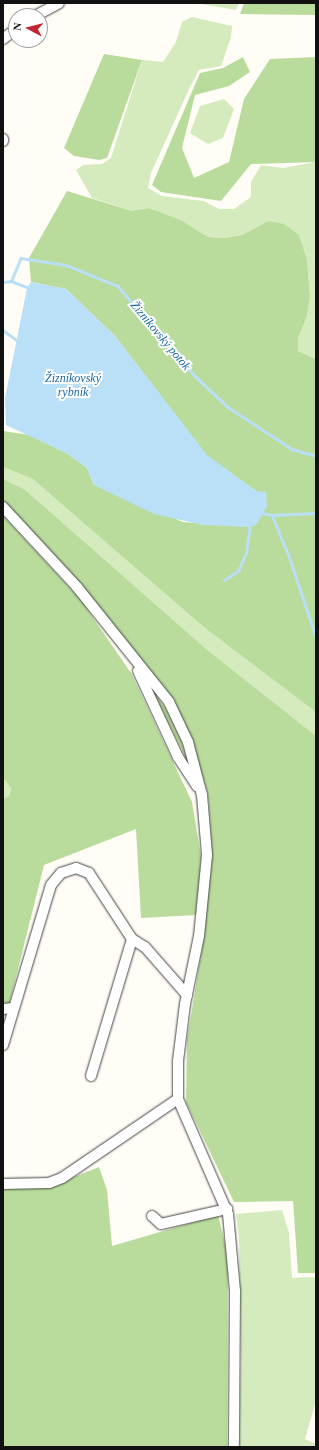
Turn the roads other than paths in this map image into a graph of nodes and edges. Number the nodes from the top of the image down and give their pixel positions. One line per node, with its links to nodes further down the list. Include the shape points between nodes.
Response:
1 (58, 3): 2 (street)
2 (48, 9)
3 (3, 507): 4 (street, via 77,587)
4 (131, 657): 5 (street, via 178,757); 5 (street, via 169,702 188,742)
5 (202, 795): 7 (street, via 207,855 199,936)
6 (132, 939): 7 (street, via 145,947); 8 (street, via 89,873 76,868 61,873 52,885); 10 (street)
7 (187, 994): 11 (street, via 178,1061)
8 (8, 1008): 9 (street)
9 (3, 1045)
10 (91, 1076)
11 (178, 1099): 12 (street, via 62,1178 49,1183); 13 (street)
12 (3, 1184)
13 (227, 1209): 14 (street, via 161,1224); 15 (street, via 236,1291)
14 (152, 1216)
15 (234, 1447)

